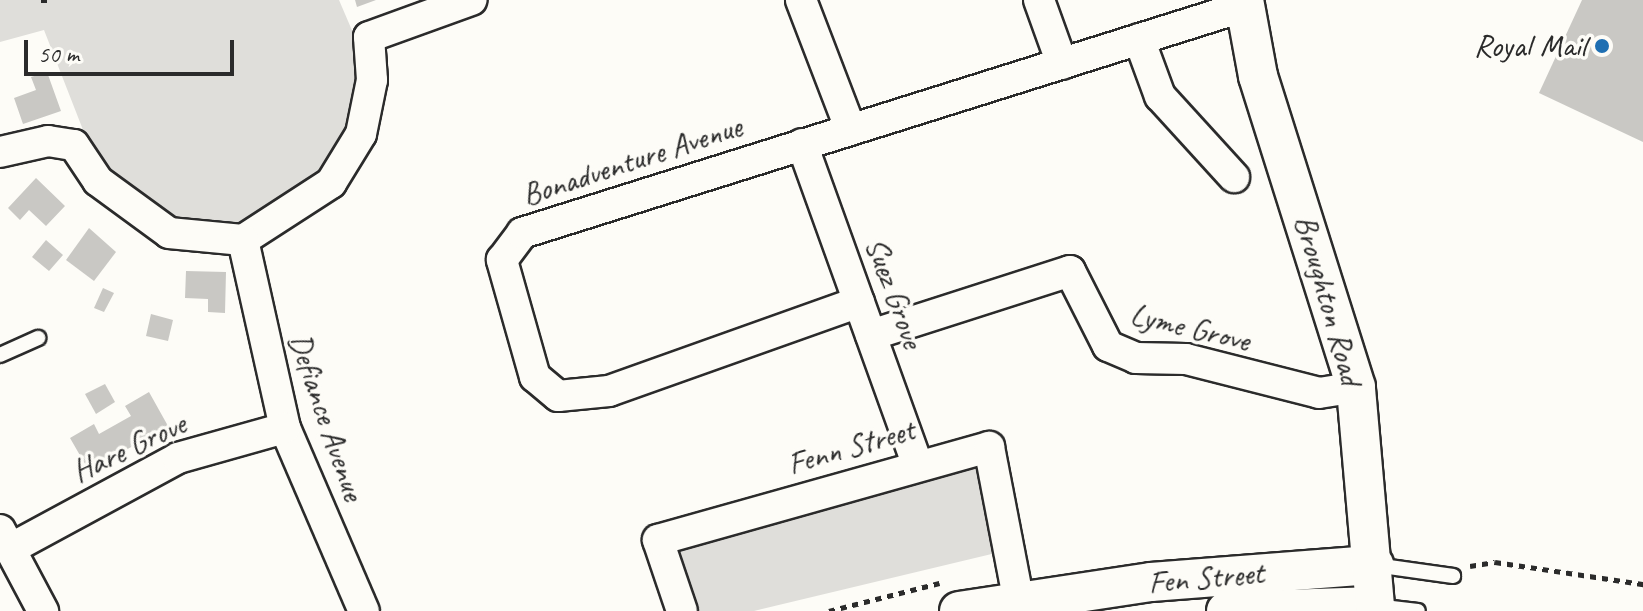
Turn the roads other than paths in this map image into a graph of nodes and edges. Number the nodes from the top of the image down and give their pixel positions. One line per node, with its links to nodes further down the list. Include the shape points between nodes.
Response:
1 (471, 0): 11 (street, via 369,37 372,80 354,146 331,183)
2 (801, 0): 7 (street)
3 (1039, 0): 6 (street)
4 (1244, 3): 5 (street, Bonadventure Avenue); 16 (street, Broughton Road, via 1258,76)
5 (1139, 39): 6 (street, Bonadventure Avenue); 10 (street, via 1160,96)
6 (1062, 64): 7 (street, Bonadventure Avenue)
7 (851, 130): 8 (street, Bonadventure Avenue)
8 (802, 144): 12 (street, Suez Grove); 12 (street, Bonadventure Avenue, via 522,233 502,260 501,276 535,377 558,396 609,391)
9 (0, 152): 11 (street, via 48,141 74,145 98,181 169,233)
10 (1234, 177)
11 (243, 240): 17 (street, Defiance Avenue)
12 (859, 302): 13 (street, Suez Grove)
13 (871, 335): 16 (street, Lyme Grove, via 1070,271 1108,346 1136,358 1186,359 1319,393); 18 (street, Suez Grove)
14 (38, 338): 15 (lane)
15 (0, 355)
16 (1356, 387): 20 (street, Broughton Road)
17 (285, 428): 19 (street, Hare Grove, via 178,458); 25 (street, Defiance Avenue)
18 (918, 466): 22 (street, Fenn Street, via 989,447); 26 (street, Fenn Street, via 658,540)
19 (5, 540): 24 (street)
20 (1374, 565): 21 (lane, Fen Street); 22 (street, Fen Street); 23 (street, Broughton Road)
21 (1451, 576)
22 (1018, 598): 27 (street, Fen Street)
23 (1375, 606): 28 (street, Fen Street); 29 (lane, Fen Street)
24 (43, 611)
25 (364, 611)
26 (682, 611)
27 (959, 611)
28 (1226, 611)
29 (1418, 611)

